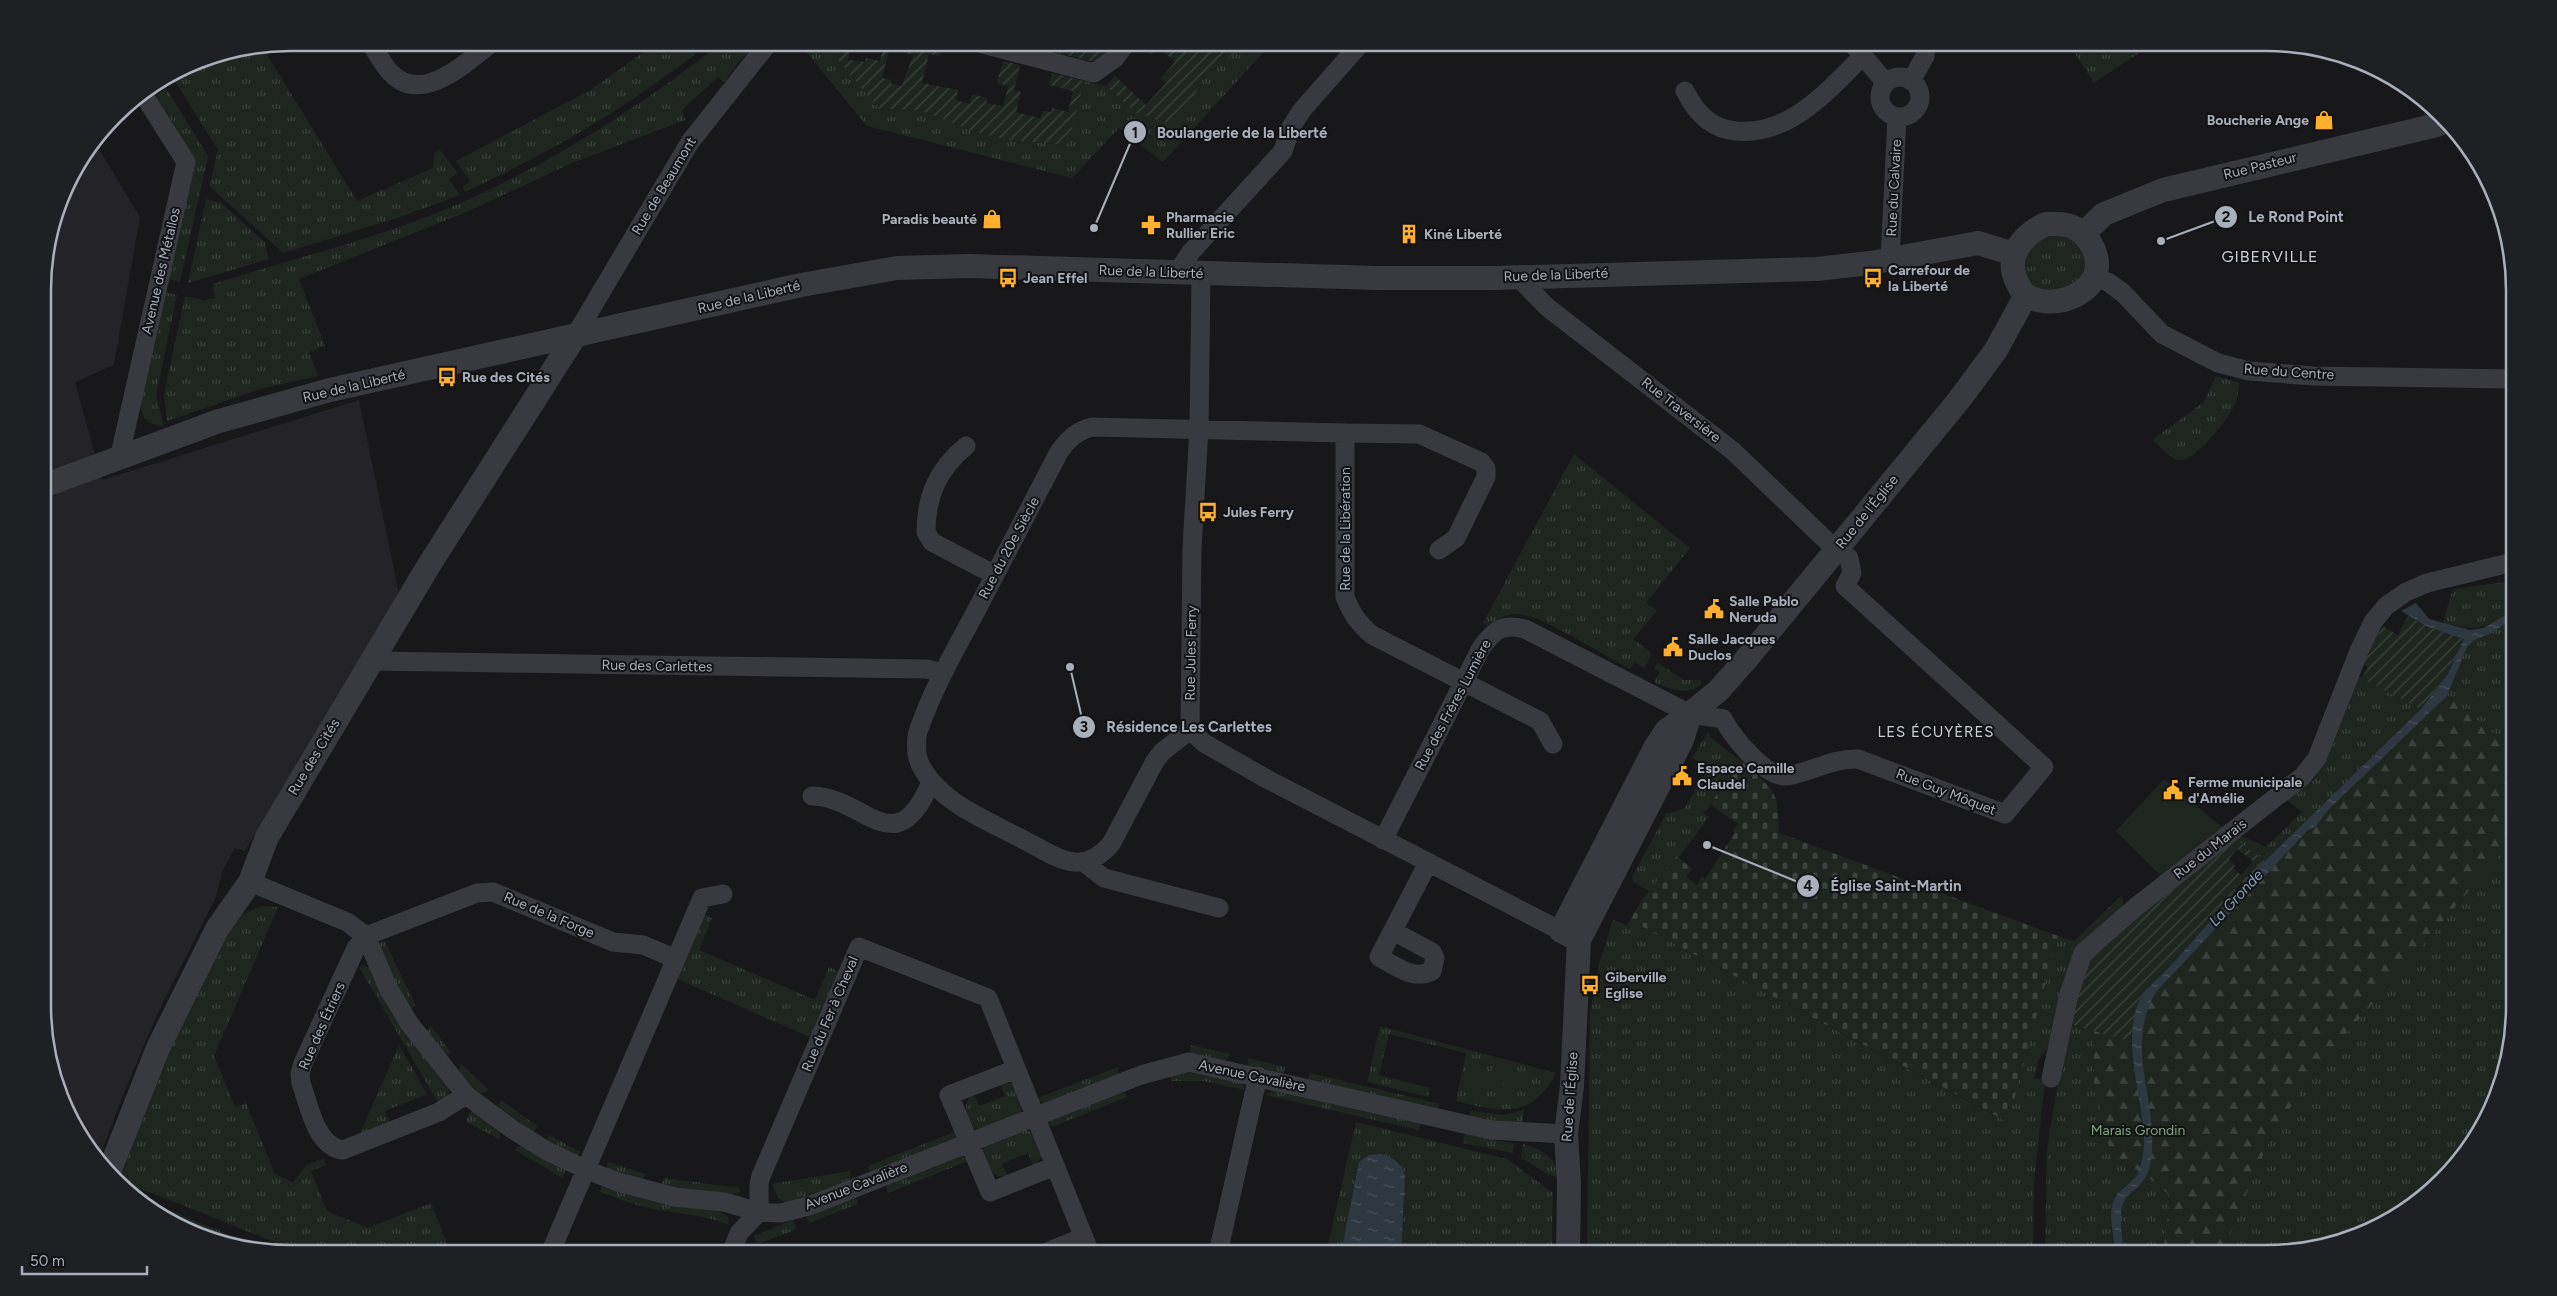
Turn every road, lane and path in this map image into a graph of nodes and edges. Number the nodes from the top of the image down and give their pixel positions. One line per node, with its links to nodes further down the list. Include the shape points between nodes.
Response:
1 (376, 51): 2 (street, via 393,75 409,83 430,85)
2 (480, 51)
3 (762, 51): 24 (street, Rue de Beaumont, via 690,142)
4 (1010, 51): 5 (street, via 1094,73)
5 (1120, 51)
6 (1354, 51): 19 (street, via 1302,110 1291,127 1283,151 1191,252)
7 (1856, 51): 12 (street, via 1811,106 1788,121 1766,129 1750,132 1721,129 1700,114)
8 (1858, 51): 11 (street)
9 (1925, 51): 10 (street)
10 (1911, 81): 11 (street, via 1896,78); 14 (street, via 1920,95 1918,106 1909,114)
11 (1886, 83): 14 (street, via 1880,100 1886,112)
12 (1685, 92)
13 (147, 100): 29 (street, Avenue des Métallos, via 186,162)
14 (1897, 117): 18 (street, Rue du Calvaire)
15 (2439, 124): 16 (street, Rue Pasteur, via 2163,190 2104,214)
16 (2084, 233): 17 (street, via 2071,226 2046,224 2026,236); 21 (street, via 2096,253)
17 (2014, 254): 18 (street, Rue de la Liberté, via 1978,243); 23 (street, via 2012,269)
18 (1890, 259): 22 (street, Rue de la Liberté, via 1817,269)
19 (1178, 273): 20 (street, Rue de la Liberté); 24 (street, Rue de la Liberté, via 968,266 897,268 801,285)
20 (1201, 274): 22 (street, Rue de la Liberté); 26 (street, Rue Jules Ferry)
21 (2095, 276): 23 (street, via 2087,287 2064,300 2041,301); 25 (street, Rue du Centre, via 2123,294 2162,334 2218,364 2249,371 2313,376)
22 (1518, 277): 31 (street, Rue Traversière, via 1547,307 1733,451)
23 (2026, 295): 31 (street, Rue de l'Église, via 1996,350 1959,400)
24 (576, 336): 29 (street, Rue de la Liberté, via 330,390 219,421); 35 (street, Rue des Cités)
25 (2506, 379)
26 (1200, 428): 27 (street); 34 (street, Rue du 20e Siècle, via 1092,427 1080,430 1059,452); 39 (street, Rue Jules Ferry, via 1192,538)
27 (1345, 433): 32 (street, via 1419,434 1481,462 1486,468 1486,477 1456,538); 37 (street, Rue de la Libération, via 1345,598 1352,614 1372,635)
28 (966, 446): 34 (street, via 942,470 931,491 926,532 932,542)
29 (119, 459): 30 (street, Rue de la Liberté)
30 (51, 483)
31 (1837, 549): 38 (street, Rue de l'Église, via 1749,656 1718,690); 38 (street, Rue Guy Môquet, via 1849,558 1852,574 1845,586 2044,767 2005,814 1858,758 1842,758 1786,776 1776,774 1731,734 1723,719)
32 (1438, 550)
33 (2506, 564): 55 (street, Rue du Marais, via 2427,583 2386,606 2359,651 2317,758 2303,776 2082,952 2069,994)
34 (995, 575): 36 (street, Rue du 20e Siècle)
35 (371, 661): 36 (street, Rue des Carlettes, via 927,669); 46 (street, Rue des Cités, via 267,837)
36 (943, 673): 41 (street, Rue du 20e Siècle, via 919,727 916,747 920,765)
37 (1464, 682): 38 (street, Rue des Frères Lumière, via 1492,632 1514,626); 40 (street, Rue de la Libération, via 1540,721); 43 (street, Rue des Frères Lumière)
38 (1690, 714): 51 (street, Rue de l'Église, via 1682,740)
39 (1190, 730): 43 (street, via 1204,743); 44 (street, via 1162,752 1111,844 1103,853)
40 (1553, 744)
41 (931, 782): 42 (street, via 921,804 900,822 890,824 878,822 828,796); 44 (street, Rue du 20e Siècle, via 957,804 1051,854 1070,862)
42 (812, 796)
43 (1383, 840): 45 (street)
44 (1085, 863): 48 (street, via 1104,878)
45 (1428, 863): 49 (street); 51 (street)
46 (250, 882): 50 (street, via 347,922); 60 (street, Rue des Cités, via 208,945 158,1048)
47 (723, 894): 52 (street, via 702,898)
48 (1218, 908)
49 (1393, 931)
50 (366, 936): 52 (street, Rue de la Forge, via 477,893 493,892 613,942 643,945); 56 (street, Avenue Cavalière, via 388,988 409,1023); 56 (street, Rue des Étriers, via 356,948 300,1074 321,1136 335,1149 343,1150 439,1112)
51 (1570, 936): 58 (street, Rue de l'Église, via 1572,1086)
52 (676, 959): 62 (street)
53 (1016, 1069): 57 (street); 59 (street, via 949,1095); 63 (street, Rue du Fer à Cheval, via 988,998 859,947 761,1176)
54 (1258, 1076): 57 (street, Avenue Cavalière, via 1189,1062 1159,1068); 58 (street, Avenue Cavalière, via 1491,1130); 67 (street)
55 (2051, 1078)
56 (466, 1095): 62 (street, Avenue Cavalière, via 519,1133)
57 (1036, 1116): 59 (street, Avenue Cavalière); 61 (street)
58 (1566, 1134): 68 (street, Rue de l'Église)
59 (969, 1142): 61 (street, via 990,1192); 63 (street, Avenue Cavalière, via 809,1206 781,1213)
60 (112, 1165)
61 (1055, 1166): 66 (street)
62 (587, 1170): 63 (street, Avenue Cavalière, via 644,1190 724,1202); 64 (street)
63 (759, 1212): 65 (street, via 739,1233)
64 (554, 1245)
65 (734, 1245)
66 (1087, 1245)
67 (1220, 1245)
68 (1568, 1245)

